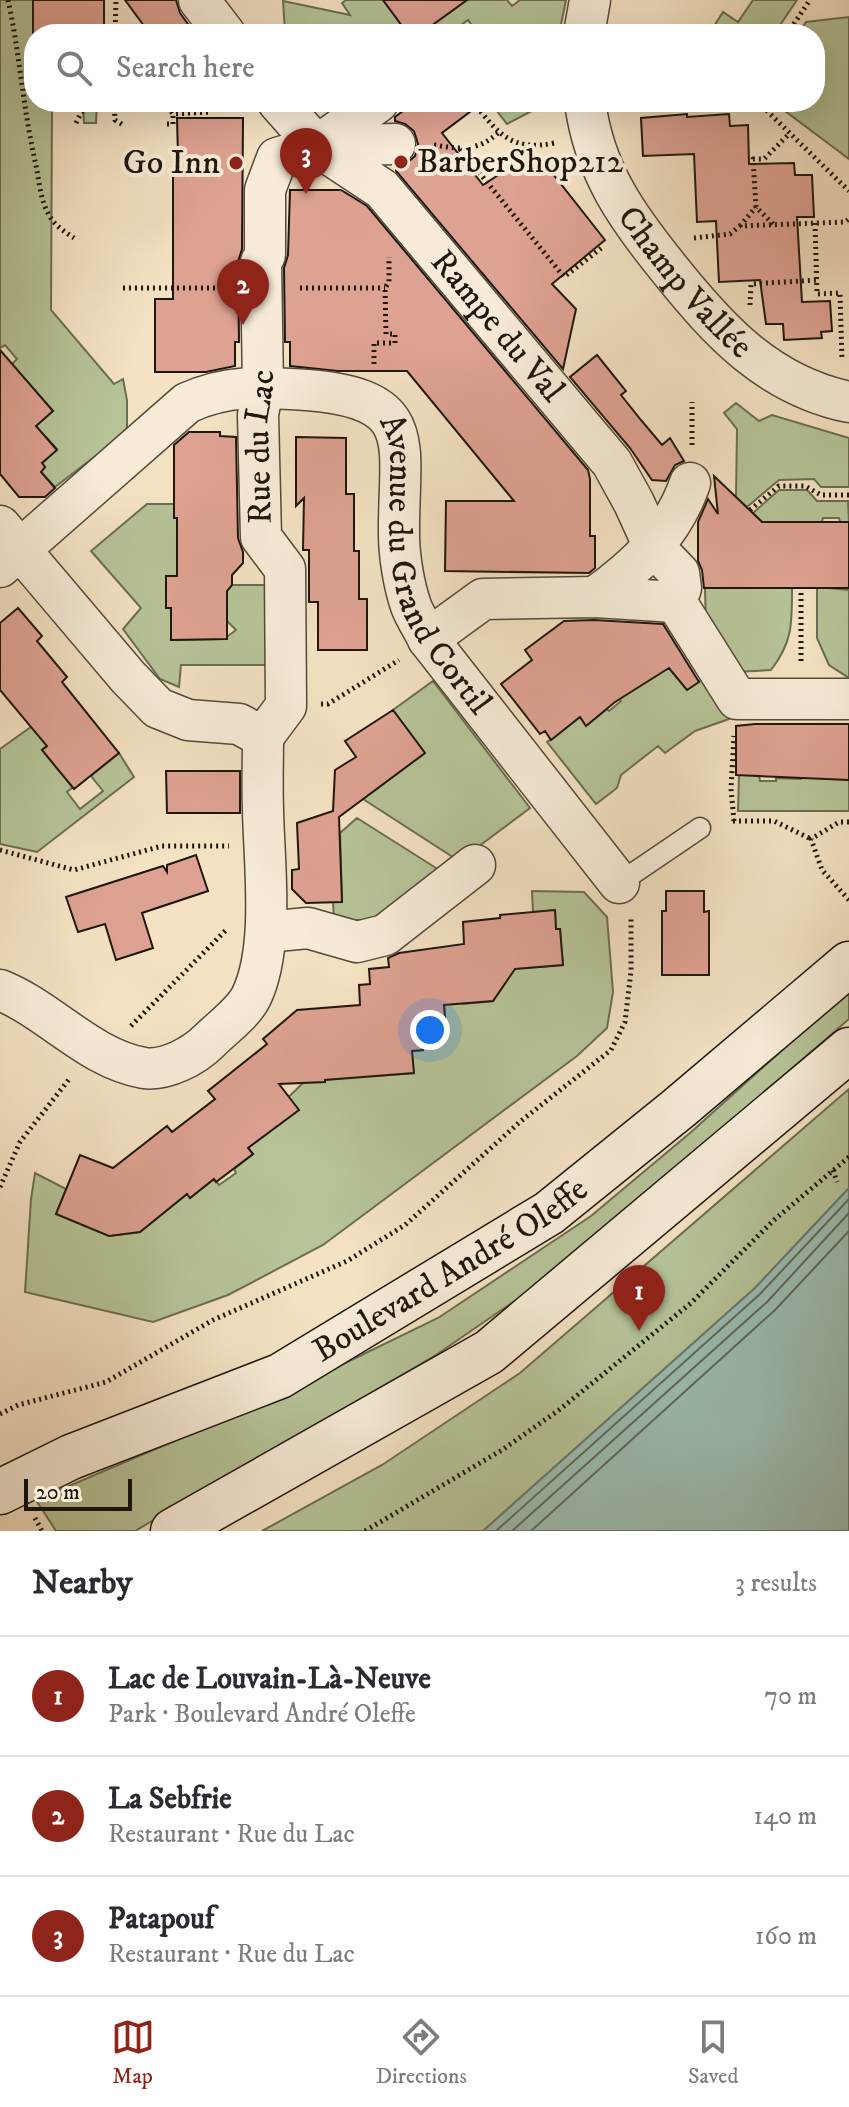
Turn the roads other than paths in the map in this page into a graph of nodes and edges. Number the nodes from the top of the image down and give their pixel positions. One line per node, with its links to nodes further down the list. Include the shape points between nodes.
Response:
1 (199, 0): 3 (street)
2 (590, 0): 4 (street)
3 (217, 24)
4 (586, 24)
5 (287, 112): 9 (street, Rampe du Val)
6 (364, 112): 9 (street)
7 (586, 112): 11 (street, Champ Vallée, via 601,166 621,207 711,321 752,358 796,385)
8 (414, 145): 9 (street)
9 (317, 146): 10 (street, Rue du Lac, via 277,158 265,190); 14 (street, Rampe du Val, via 382,189 612,463)
10 (263, 387): 13 (street, Avenue du Grand Cortil, via 222,390 187,403); 17 (street, Avenue du Grand Cortil, via 342,393 367,401 397,432 402,453 399,537); 19 (street, Rue du Lac, via 258,415 261,537 285,569 286,706)
11 (849, 402)
12 (690, 483): 14 (street, via 682,508)
13 (7, 547): 19 (street, via 158,708 188,720 239,724)
14 (654, 547): 15 (street); 16 (street, Rampe du Val, via 679,573)
15 (595, 597): 16 (street); 17 (street, via 483,599)
16 (676, 602): 18 (street, via 737,699)
17 (414, 650): 22 (street, Avenue du Grand Cortil)
18 (849, 699)
19 (263, 737): 23 (street)
20 (700, 828): 22 (lane)
21 (475, 865): 23 (street, via 385,935 357,942)
22 (619, 883)
23 (265, 917): 25 (street, via 261,970 250,999 202,1047 171,1065 147,1068 123,1062)
24 (849, 964): 27 (main road, Boulevard André Oleffe, via 549,1213 280,1376 71,1457)
25 (0, 990)
26 (849, 1050): 28 (main road, Boulevard André Oleffe, via 489,1352)
27 (0, 1492)
28 (173, 1531)

